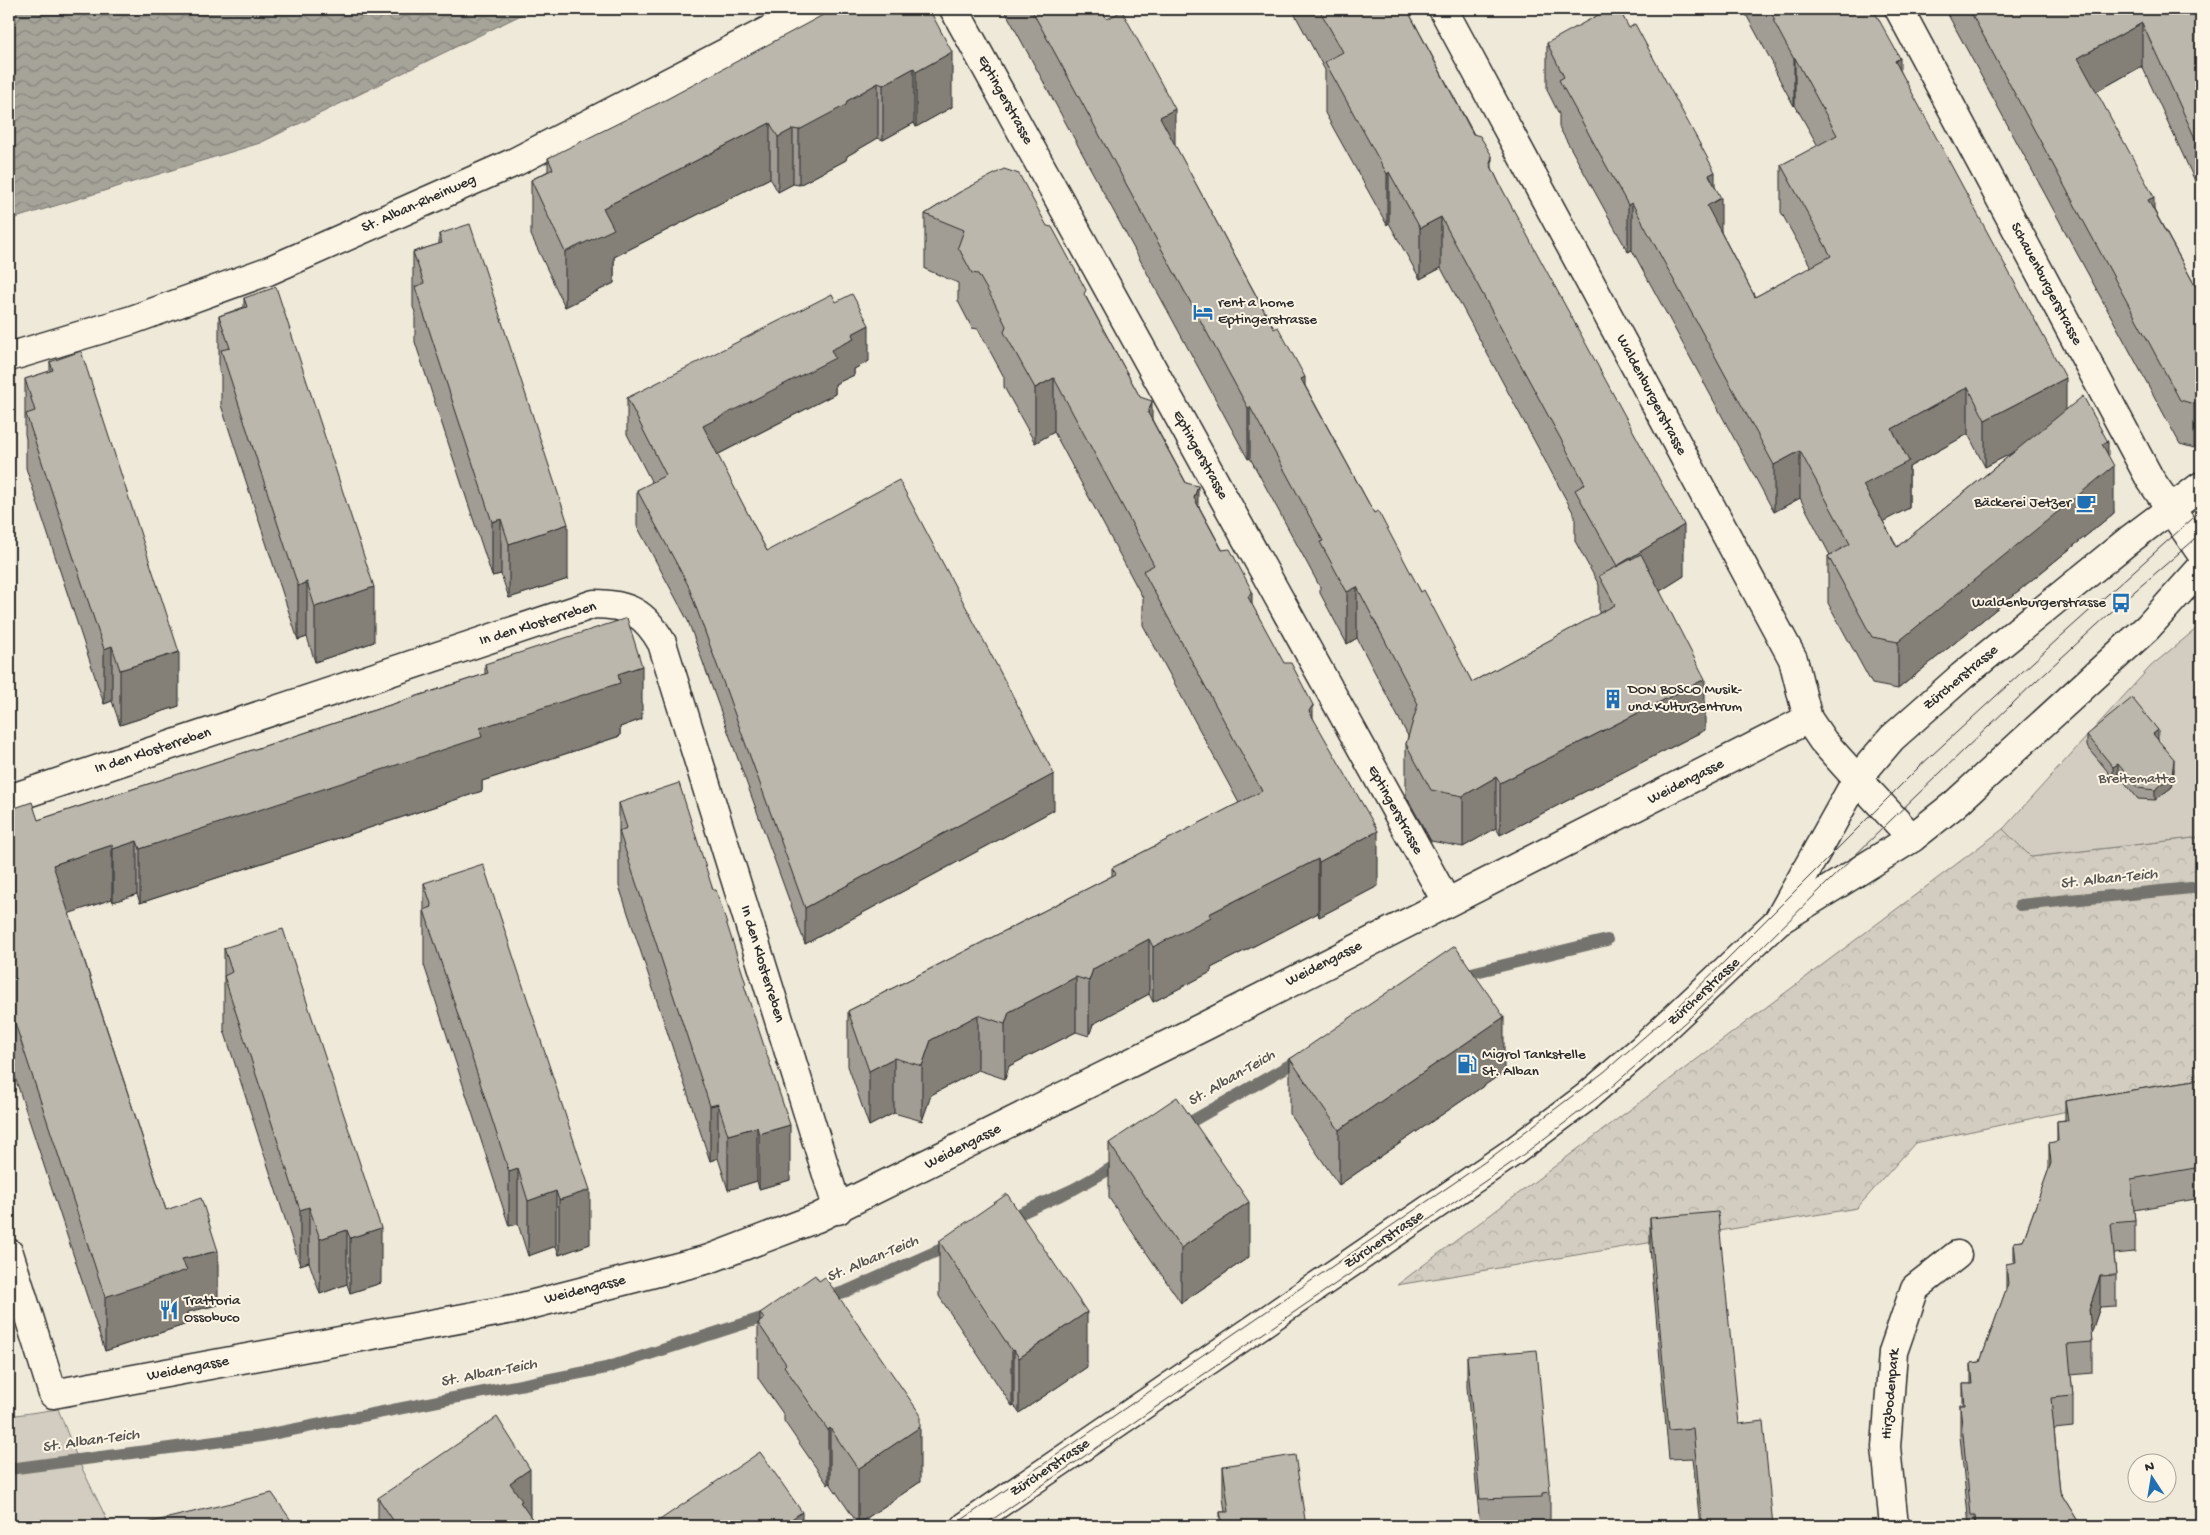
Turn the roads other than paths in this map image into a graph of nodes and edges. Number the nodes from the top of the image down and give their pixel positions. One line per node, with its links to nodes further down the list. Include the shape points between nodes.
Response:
1 (810, 9): 5 (street, St. Alban-Rheinweg, via 515,162 268,271 132,320)
2 (954, 9): 14 (street, Eptingerstrasse)
3 (1443, 9): 10 (street, Waldenburgerstrasse, via 1793,659)
4 (1899, 9): 7 (street, Schauenburgerstrasse, via 2145,470)
5 (9, 357)
6 (2201, 486): 7 (street, Zürcherstrasse)
7 (2170, 511): 8 (street, Schauenburgerstrasse); 11 (street, Zürcherstrasse, via 2129,540 1962,676 1892,738)
8 (2201, 553)
9 (2201, 568): 13 (street, Zürcherstrasse, via 2148,627 1955,804)
10 (1808, 719): 11 (street, Waldenburgerstrasse); 14 (street, Weidengasse)
11 (1857, 779): 13 (street, Waldenburgerstrasse); 15 (street, Zürcherstrasse)
12 (9, 799): 16 (street, In den Klosterreben, via 594,604 615,604 634,611 646,620 662,643)
13 (1912, 838): 15 (street, Zürcherstrasse)
14 (1446, 901): 16 (street, Weidengasse)
15 (1778, 921): 19 (street, Zürcherstrasse, via 1636,1055 1520,1147)
16 (838, 1210): 17 (street, Weidengasse, via 709,1259 518,1308 53,1394)
17 (9, 1253)
18 (1957, 1255): 20 (street, Hirzbodenpark, via 1915,1288 1893,1352 1886,1447)
19 (966, 1526)
20 (1894, 1526)

